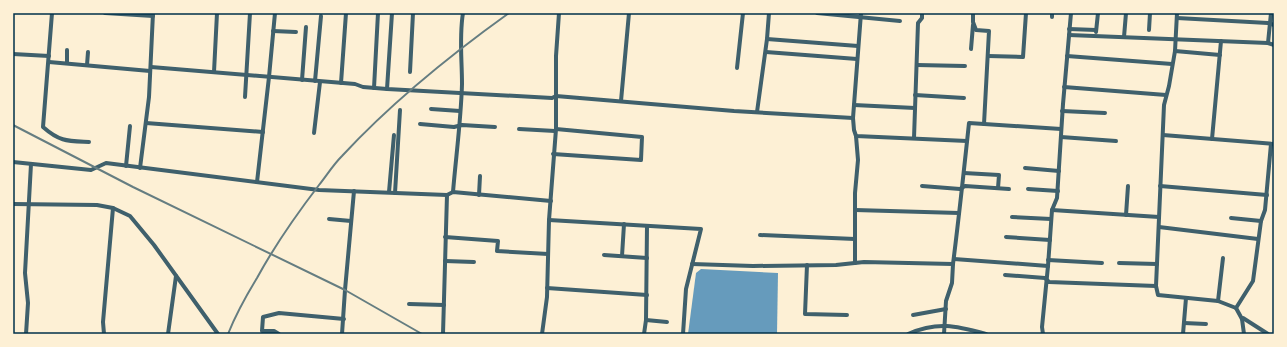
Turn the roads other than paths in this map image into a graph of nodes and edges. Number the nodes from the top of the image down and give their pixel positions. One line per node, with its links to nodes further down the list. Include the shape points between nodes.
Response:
1 (52, 13): 53 (street)
2 (105, 13): 24 (street)
3 (217, 13): 65 (street)
4 (250, 13): 67 (street)
5 (275, 13): 35 (street)
6 (346, 13): 71 (street)
7 (378, 13): 73 (street)
8 (392, 13): 74 (street)
9 (414, 13): 66 (street)
10 (463, 13): 75 (street)
11 (559, 13): 78 (street)
12 (629, 13): 81 (street)
13 (743, 13): 63 (street)
14 (769, 13): 40 (street)
15 (817, 13): 25 (street)
16 (922, 13): 61 (street, via 918,23)
17 (973, 13): 29 (street)
18 (1026, 13): 54 (street, via 1023,57)
19 (1071, 13): 32 (street)
20 (1098, 13): 33 (street)
21 (1126, 13): 39 (street)
22 (1150, 13): 34 (street)
23 (1271, 13): 30 (street)
24 (153, 14): 64 (street)
25 (861, 15): 28 (street, via 862,18); 45 (street)
26 (1177, 15): 30 (street); 41 (street)
27 (321, 16): 70 (street)
28 (900, 21)
29 (973, 22): 46 (street); 54 (street, via 976,30 989,31)
30 (1272, 25): 43 (street)
31 (306, 27): 69 (street)
32 (1069, 29): 33 (street); 37 (street)
33 (1096, 30): 38 (street)
34 (1149, 30)
35 (273, 31): 36 (street); 68 (street)
36 (296, 32)
37 (1069, 35): 38 (street); 55 (street)
38 (1096, 36): 39 (street)
39 (1124, 37): 41 (street)
40 (767, 39): 45 (street); 50 (street)
41 (1176, 39): 42 (street); 48 (street)
42 (1221, 41): 43 (street); 52 (street)
43 (1268, 44): 44 (street)
44 (1274, 45)
45 (858, 46): 56 (street)
46 (971, 49)
47 (67, 50): 58 (street)
48 (1175, 51): 52 (street); 59 (street)
49 (88, 52): 60 (street)
50 (766, 52): 56 (street); 88 (street)
51 (13, 54): 53 (street)
52 (1220, 55): 107 (street)
53 (49, 56): 57 (street)
54 (988, 56): 93 (street)
55 (1067, 56): 59 (street); 72 (street)
56 (857, 59): 82 (street)
57 (49, 62): 58 (street); 110 (street, via 43,128 63,140)
58 (66, 63): 60 (street)
59 (1172, 64): 77 (street)
60 (87, 65): 64 (street)
61 (916, 65): 62 (street); 76 (street)
62 (965, 66)
63 (738, 68)
64 (150, 69): 65 (street); 91 (street)
65 (214, 72): 67 (street)
66 (410, 72)
67 (247, 75): 68 (street); 79 (street)
68 (270, 77): 69 (street); 100 (street)
69 (302, 80): 70 (street)
70 (318, 81): 71 (street); 101 (street)
71 (341, 83): 73 (street)
72 (1064, 86): 77 (street); 86 (street)
73 (374, 88): 74 (street)
74 (387, 89): 75 (street)
75 (461, 93): 78 (street, via 552,98); 87 (street)
76 (915, 95): 80 (street); 83 (street)
77 (1166, 95): 102 (street)
78 (556, 96): 81 (street); 99 (street)
79 (245, 97)
80 (964, 98)
81 (621, 101): 88 (street)
82 (854, 105): 83 (street); 90 (street)
83 (915, 108): 106 (street)
84 (431, 109): 87 (street)
85 (400, 110): 133 (street)
86 (1062, 110): 89 (street); 98 (street)
87 (460, 111): 95 (street)
88 (757, 112): 90 (street)
89 (1105, 114)
90 (853, 118): 104 (street)
91 (146, 123): 100 (street); 116 (street)
92 (420, 124): 95 (street)
93 (984, 124): 98 (street); 108 (street, via 969,123)
94 (130, 126): 115 (street)
95 (459, 126): 96 (street); 132 (street)
96 (496, 127)
97 (519, 129): 99 (street)
98 (1061, 129): 105 (street)
99 (556, 130): 112 (street); 112 (street, via 642,137 641,160)
100 (263, 132): 121 (street)
101 (314, 134)
102 (1163, 135): 107 (street); 124 (street)
103 (394, 136): 131 (street)
104 (856, 136): 106 (street); 141 (street, via 858,160)
105 (1061, 137): 109 (street); 118 (street)
106 (914, 138): 108 (street)
107 (1212, 139): 111 (street)
108 (967, 141): 119 (street)
109 (1116, 141)
110 (89, 142)
111 (1272, 144): 135 (street)
112 (553, 154): 137 (street)
113 (13, 162): 114 (street)
114 (32, 164): 115 (street, via 91,170 106,164); 139 (street)
115 (126, 166): 116 (street)
116 (140, 168): 121 (street)
117 (1025, 168): 118 (street)
118 (1059, 171): 130 (street)
119 (964, 173): 125 (street); 126 (street, via 999,175)
120 (480, 176): 136 (street)
121 (257, 182): 129 (street, via 319,190)
122 (922, 186): 125 (street)
123 (1128, 186): 144 (street)
124 (1160, 186): 135 (street); 146 (street)
125 (963, 188): 126 (street); 143 (street)
126 (998, 188): 127 (street)
127 (1009, 189)
128 (1028, 189): 130 (street)
129 (354, 191): 131 (street); 151 (street)
130 (1058, 191): 142 (street)
131 (389, 192): 133 (street)
132 (453, 192): 134 (street); 136 (street)
133 (395, 193): 134 (street)
134 (447, 195): 157 (street)
135 (1267, 195): 152 (street)
136 (479, 196): 137 (street)
137 (550, 201): 150 (street)
138 (13, 204): 139 (street)
139 (30, 204): 140 (street, via 97,205); 200 (street, via 25,273 28,304)
140 (113, 208): 180 (street, via 130,216 144,231); 201 (street)
141 (855, 210): 143 (street); 159 (street)
142 (1052, 210): 144 (street); 149 (street)
143 (958, 214): 167 (street)
144 (1126, 215): 146 (street)
145 (1012, 217): 149 (street)
146 (1159, 217): 155 (street)
147 (1231, 218): 152 (street)
148 (329, 219): 151 (street)
149 (1051, 219): 161 (street)
150 (549, 220): 153 (street); 162 (street)
151 (351, 221): 193 (street)
152 (1261, 221): 160 (street)
153 (624, 224): 154 (street); 164 (street)
154 (647, 226): 165 (street); 174 (street, via 701,230)
155 (1158, 227): 160 (street); 177 (street)
156 (760, 235): 159 (street)
157 (445, 237): 162 (street, via 498,241 497,252); 169 (street)
158 (1006, 237): 161 (street)
159 (855, 239): 171 (street)
160 (1258, 239): 189 (street, via 1253,281)
161 (1050, 240): 168 (street)
162 (548, 254): 183 (street)
163 (604, 255): 164 (street)
164 (622, 256): 165 (street)
165 (648, 258): 184 (street)
166 (1223, 258): 186 (street)
167 (954, 259): 176 (street); 178 (street)
168 (1048, 260): 172 (street); 178 (street)
169 (445, 261): 170 (street); 188 (street)
170 (474, 262)
171 (855, 263): 175 (street); 176 (street)
172 (1102, 263)
173 (1119, 263): 177 (street)
174 (692, 264): 175 (street); 209 (street, via 686,289)
175 (807, 264): 192 (street, via 805,314)
176 (953, 264): 190 (street)
177 (1157, 264): 182 (street)
178 (1048, 266): 181 (street)
179 (1005, 275): 181 (street)
180 (176, 276): 202 (street); 203 (street)
181 (1047, 279): 182 (street, via 1049,282); 213 (street)
182 (1156, 286): 185 (street, via 1158,295)
183 (547, 288): 184 (street); 207 (street)
184 (647, 295): 195 (street)
185 (1186, 298): 186 (street); 197 (street)
186 (1218, 302): 189 (street)
187 (409, 304): 188 (street)
188 (444, 305): 206 (street)
189 (1236, 308): 194 (street)
190 (946, 309): 191 (street); 199 (street)
191 (913, 314)
192 (847, 315)
193 (344, 319): 204 (street, via 279,313 263,317 262,331 274,331); 205 (street)
194 (1242, 319): 215 (street); 216 (street)
195 (646, 320): 196 (street); 208 (street)
196 (667, 322)
197 (1184, 323): 198 (street); 214 (street)
198 (1206, 324)
199 (944, 326): 210 (street); 211 (street); 212 (street)
200 (26, 334)
201 (104, 334)
202 (168, 334)
203 (218, 334)
204 (279, 334)
205 (342, 334)
206 (443, 334)
207 (542, 334)
208 (644, 334)
209 (683, 334)
210 (908, 334)
211 (944, 334)
212 (986, 334)
213 (1043, 334)
214 (1183, 334)
215 (1244, 334)
216 (1268, 334)

